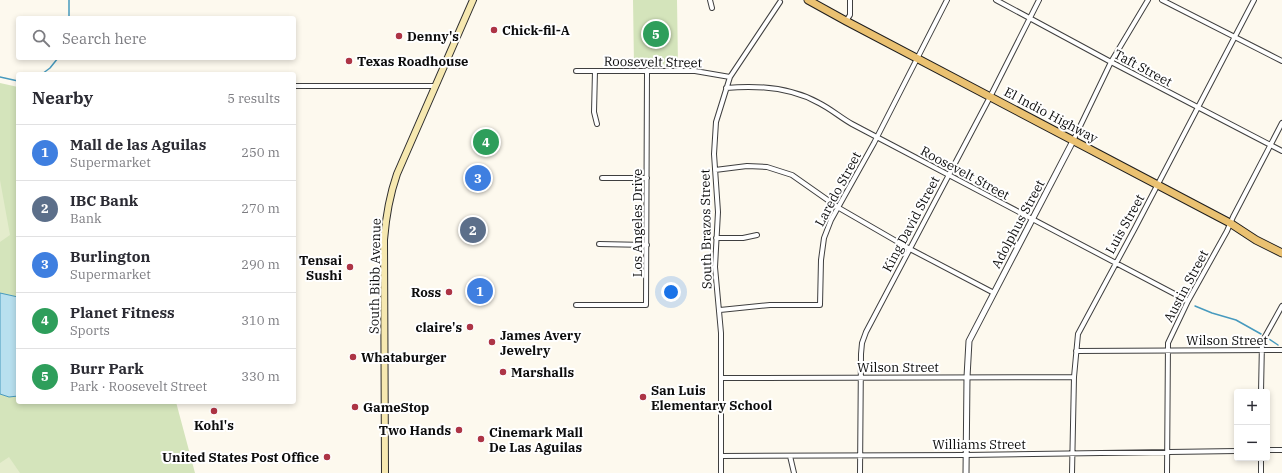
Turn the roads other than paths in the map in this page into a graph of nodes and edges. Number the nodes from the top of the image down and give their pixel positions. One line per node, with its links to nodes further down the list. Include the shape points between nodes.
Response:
1 (473, 0): 24 (main road, South Bibb Avenue)
2 (710, 0): 12 (street)
3 (808, 0): 14 (main road, El Indio Highway)
4 (850, 0): 14 (street, via 850,15)
5 (947, 0): 16 (street, Laredo Street)
6 (996, 0): 13 (street, Taft Street)
7 (1039, 0): 13 (street, King David Street)
8 (1148, 0): 18 (street, Adolphus Street)
9 (1162, 0): 15 (street)
10 (1254, 0): 15 (street, Luis Street)
11 (780, 2): 22 (street, South Brazos Street)
12 (712, 8)
13 (1030, 18): 18 (street, Taft Street); 26 (street, King David Street)
14 (846, 21): 16 (main road, El Indio Highway)
15 (1235, 37): 17 (street); 27 (street, Luis Street)
16 (917, 59): 26 (main road, El Indio Highway); 30 (street, Laredo Street)
17 (1282, 61)
18 (1111, 62): 27 (street, Taft Street); 31 (street, Adolphus Street)
19 (647, 70): 21 (street, Roosevelt Street); 22 (street, Roosevelt Street, via 695,71); 37 (street, Los Angeles Drive)
20 (576, 71): 21 (street, Roosevelt Street)
21 (594, 71): 29 (street, via 594,112)
22 (730, 77): 25 (street, South Brazos Street)
23 (296, 86): 24 (street)
24 (435, 86): 73 (main road, South Bibb Avenue, via 397,174 386,217)
25 (726, 88): 30 (street, Roosevelt Street, via 778,88 806,96); 34 (street, South Brazos Street, via 716,122)
26 (990, 97): 31 (main road, El Indio Highway); 35 (street, King David Street)
27 (1198, 108): 32 (street, Taft Street); 38 (street, Luis Street)
28 (1282, 122): 32 (street, Austin Street)
29 (597, 124)
30 (876, 137): 35 (street, Roosevelt Street); 39 (street, Laredo Street)
31 (1074, 141): 38 (main road, El Indio Highway); 40 (street, Adolphus Street)
32 (1270, 145): 33 (street, Taft Street); 41 (street, Austin Street)
33 (1282, 151)
34 (715, 170): 39 (street, via 747,166 767,167 792,175); 43 (street, South Brazos Street, via 718,212)
35 (948, 175): 40 (street, Roosevelt Street); 46 (street, King David Street)
36 (602, 178): 37 (street)
37 (647, 178): 45 (street, Los Angeles Drive)
38 (1158, 185): 41 (main road, El Indio Highway); 48 (street, Luis Street)
39 (839, 208): 46 (street); 53 (street, Laredo Street, via 824,238 820,306 770,305)
40 (1032, 220): 48 (street, Roosevelt Street); 49 (street, Adolphus Street)
41 (1230, 223): 47 (main road, El Indio Highway); 50 (street, Austin Street)
42 (757, 235): 43 (street)
43 (716, 238): 53 (street, South Brazos Street, via 715,267)
44 (599, 244): 45 (street)
45 (647, 245): 51 (street, Los Angeles Drive, via 646,305)
46 (910, 249): 49 (street); 58 (street, King David Street, via 866,332 862,343)
47 (1282, 253)
48 (1116, 262): 50 (street, Roosevelt Street); 57 (street, Luis Street, via 1078,334)
49 (994, 293): 59 (street, Adolphus Street, via 971,334)
50 (1188, 302): 54 (street, Austin Street)
51 (576, 305)
52 (1282, 306): 55 (street, via 1262,342)
53 (720, 310): 61 (street, South Brazos Street)
54 (1167, 349): 55 (street, Wilson Street); 57 (street, Wilson Street); 66 (street, Austin Street)
55 (1261, 350): 56 (street, Wilson Street); 62 (street)
56 (1282, 350)
57 (1076, 351): 60 (street, Luis Street)
58 (861, 377): 59 (street, Wilson Street); 61 (street, Wilson Street); 68 (street, King David Street)
59 (966, 377): 60 (street, Wilson Street); 69 (street, Adolphus Street)
60 (1074, 377): 67 (street, Luis Street)
61 (721, 378): 70 (street, South Brazos Street)
62 (1261, 389)
63 (1270, 450): 64 (street)
64 (1282, 450)
65 (1234, 451): 66 (street, Williams Street)
66 (1167, 452): 67 (street, Williams Street); 79 (street, Austin Street)
67 (1073, 453): 69 (street, Williams Street); 78 (street, Luis Street)
68 (860, 454): 69 (street, Williams Street); 71 (street, Williams Street); 76 (street, King David Street)
69 (966, 455): 77 (street, Adolphus Street)
70 (721, 456): 71 (street, Williams Street); 74 (street, South Brazos Street)
71 (790, 456): 75 (street)
72 (1261, 461): 80 (street)
73 (386, 473)
74 (721, 473)
75 (794, 473)
76 (860, 473)
77 (966, 473)
78 (1072, 473)
79 (1167, 473)
80 (1261, 473)

